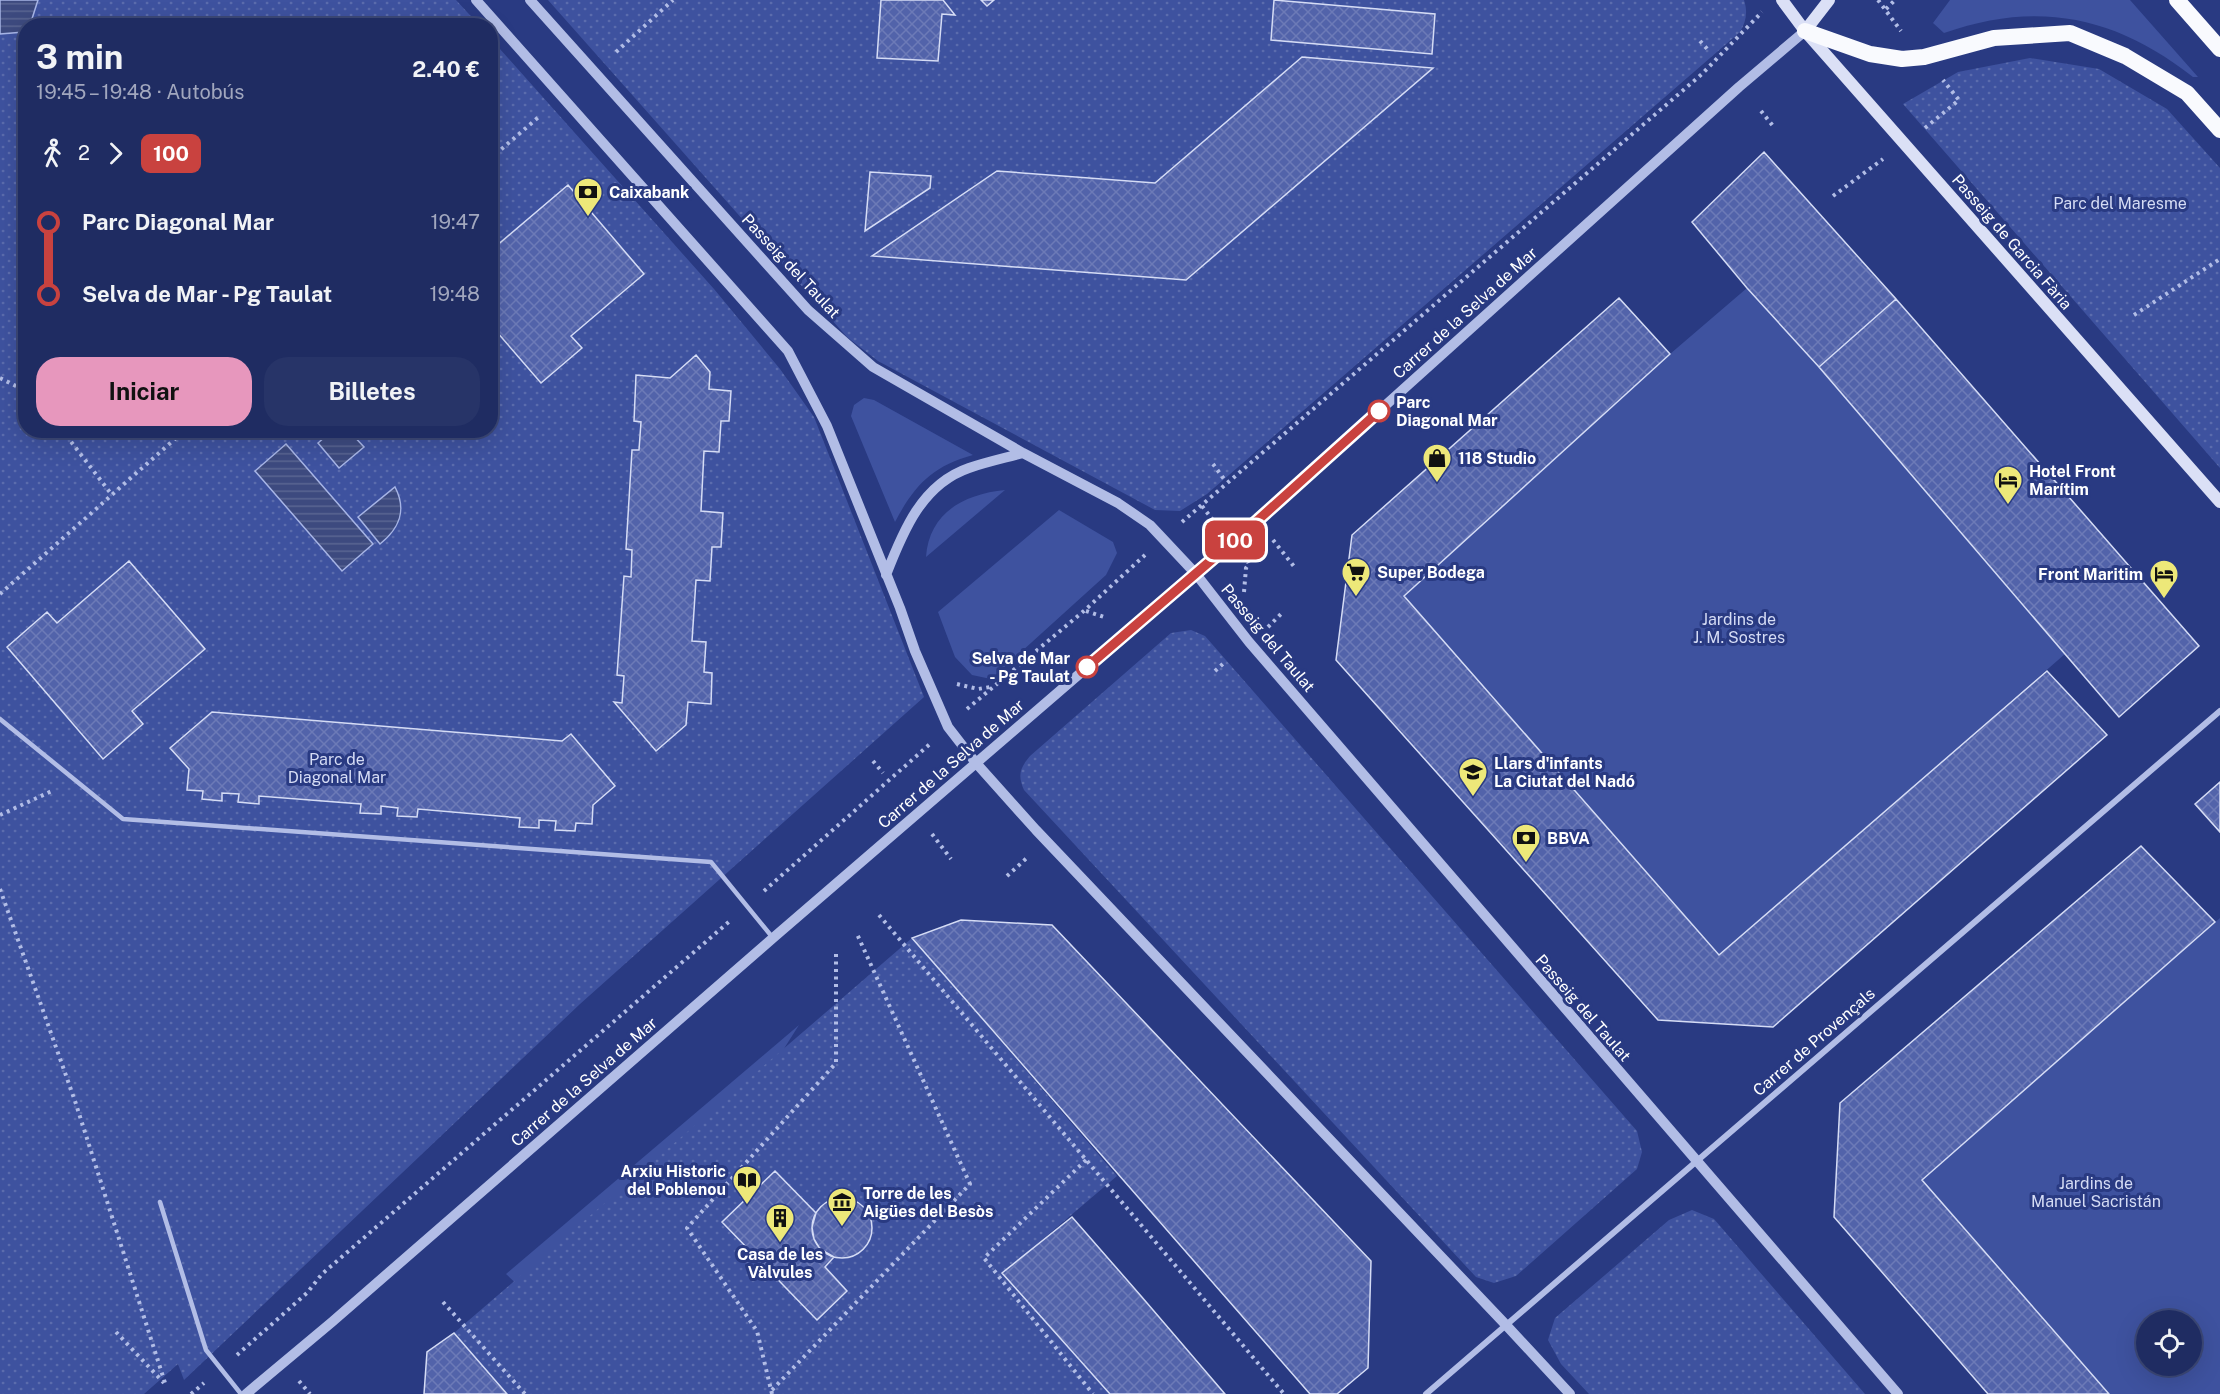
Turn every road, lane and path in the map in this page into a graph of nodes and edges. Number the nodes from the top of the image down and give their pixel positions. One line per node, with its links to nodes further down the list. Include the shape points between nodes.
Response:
1 (476, 0): 11 (street)
2 (530, 0): 34 (street, Passeig del Taulat, via 808,310 873,367)
3 (673, 0): 17 (path)
4 (1782, 0): 13 (main road, Passeig de Garcia Fària)
5 (1829, 0): 13 (main road)
6 (1878, 0): 10 (path)
7 (1895, 0): 10 (path)
8 (2176, 0): 16 (highway)
9 (1766, 8): 39 (path, Carrer de la Selva de Mar, via 1702,74)
10 (1886, 9): 14 (path)
11 (492, 18)
12 (498, 25): 44 (street, via 788,351 827,426)
13 (1805, 31): 24 (highway, via 1870,54 1902,59 1994,38 2070,33 2125,56 2187,93); 38 (main road, Passeig de Garcia Fària); 45 (street, Carrer de la Selva de Mar)
14 (1905, 36)
15 (1700, 40): 18 (path)
16 (2220, 50)
17 (616, 52)
18 (1710, 52)
19 (1941, 78): 23 (path, via 1959,100)
20 (1761, 111): 22 (path)
21 (541, 115): 25 (path)
22 (1773, 126)
23 (1924, 129)
24 (2220, 130)
25 (498, 152)
26 (1885, 157): 27 (path)
27 (1833, 196)
28 (2220, 259): 29 (path)
29 (2134, 315)
30 (0, 378): 31 (path)
31 (18, 387)
32 (68, 438): 37 (path)
33 (175, 438): 37 (path)
34 (1023, 453): 44 (street, via 967,469 946,479 929,494 909,522); 45 (street, Passeig del Taulat, via 1119,503 1150,525)
35 (1213, 464): 36 (path)
36 (1224, 479)
37 (112, 495): 47 (path)
38 (2220, 502)
39 (1189, 517)
40 (1273, 539): 43 (path)
41 (1149, 552): 52 (path, Carrer de la Selva de Mar)
42 (1249, 564): 46 (path)
43 (1296, 569)
44 (886, 574): 57 (street, via 948,727)
45 (1196, 574): 57 (street, Carrer de la Selva de Mar); 72 (street, Passeig del Taulat, via 1249,642)
46 (1244, 589)
47 (0, 594)
48 (1282, 613): 49 (path, Passeig del Taulat)
49 (1267, 627)
50 (1226, 661): 51 (path)
51 (1215, 671)
52 (966, 711)
53 (2220, 711): 72 (street, Carrer de Provençals)
54 (0, 719): 59 (lane)
55 (920, 752): 66 (path, Carrer de la Selva de Mar)
56 (873, 761): 58 (path)
57 (976, 763): 69 (street, Carrer de la Selva de Mar); 75 (street)
58 (883, 773)
59 (75, 781): 60 (path); 66 (lane, via 123,819 711,861)
60 (0, 815)
61 (932, 834): 63 (path)
62 (1032, 853): 64 (path)
63 (951, 859)
64 (1007, 876)
65 (0, 889): 76 (path, via 75,1101 166,1386)
66 (748, 905): 69 (lane); 77 (path, Carrer de la Selva de Mar, via 322,1274 307,1293)
67 (879, 915): 71 (path)
68 (857, 934): 80 (path, via 970,1184)
69 (773, 938): 82 (street, Carrer de la Selva de Mar, via 316,1336)
70 (837, 952): 80 (path, via 836,1063 687,1228 757,1331)
71 (1086, 1160): 84 (path, via 984,1258); 85 (path)
72 (1696, 1162): 75 (street, Carrer de Provençals); 88 (street, Passeig del Taulat)
73 (160, 1202): 79 (lane, via 206,1350)
74 (442, 1302): 83 (path)
75 (1506, 1324): 86 (street, Carrer de Provençals); 87 (street)
76 (116, 1332)
77 (260, 1335): 78 (path); 79 (path, Carrer de la Selva de Mar)
78 (264, 1340)
79 (222, 1369): 81 (path, Carrer de la Selva de Mar); 82 (lane)
80 (772, 1392)
81 (191, 1394)
82 (244, 1394)
83 (525, 1394)
84 (1093, 1394)
85 (1284, 1394)
86 (1426, 1394)
87 (1570, 1394)
88 (1898, 1394)

